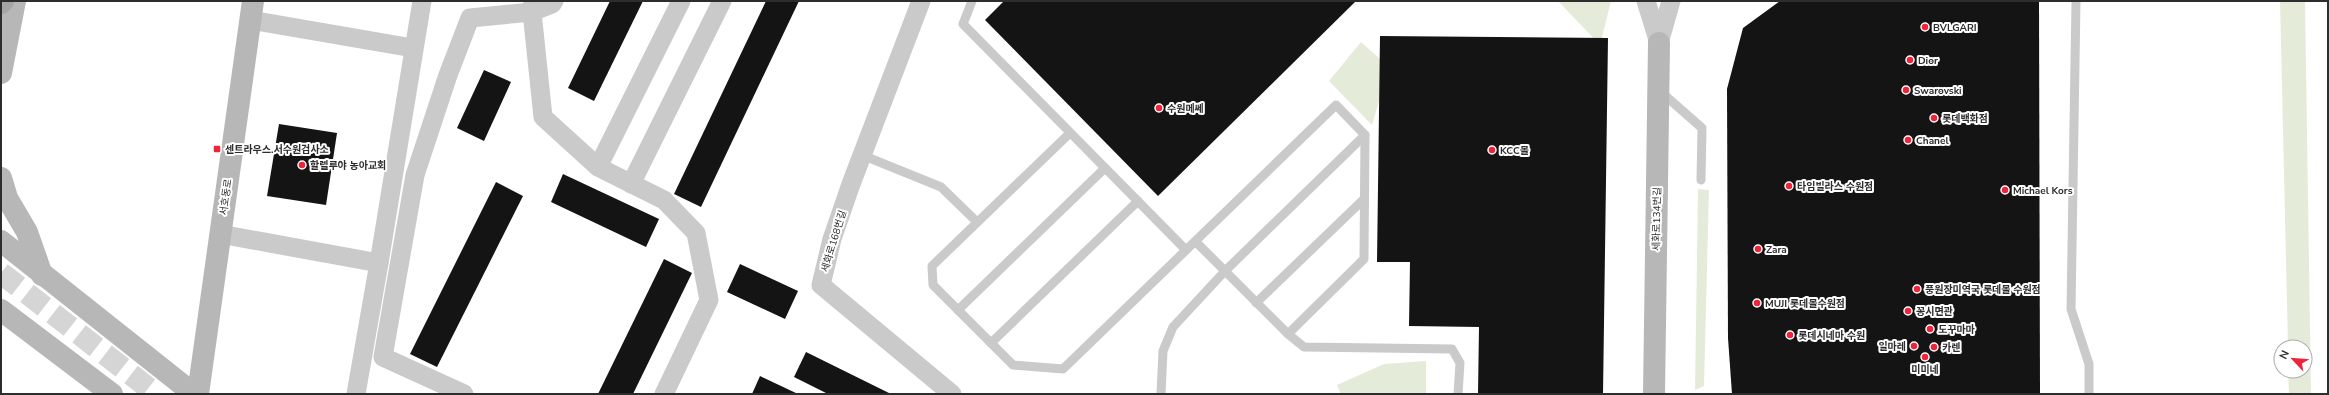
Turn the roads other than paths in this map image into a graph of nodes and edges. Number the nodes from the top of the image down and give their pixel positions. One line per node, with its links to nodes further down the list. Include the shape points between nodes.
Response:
1 (3, 1): 12 (main road)
2 (15, 1): 17 (street)
3 (422, 1): 16 (street)
4 (554, 1): 13 (street, via 552,4)
5 (681, 1): 22 (street)
6 (722, 1): 26 (street)
7 (921, 1): 21 (street, 세화로168번길)
8 (972, 1): 19 (lane, via 963,24)
9 (1646, 1): 15 (street)
10 (1671, 1): 15 (street)
11 (2076, 1): 52 (lane, via 2071,310 2089,364)
12 (1, 3)
13 (532, 6): 22 (street, via 543,117); 46 (street, via 470,18 415,175 383,357)
14 (252, 11): 16 (street); 30 (street, 서호동로)
15 (1659, 44): 18 (street, 세화로134번길)
16 (413, 48): 34 (street)
17 (1, 73)
18 (1658, 90): 25 (lane, via 1702,128); 51 (street, 세화로134번길)
19 (1070, 132): 23 (lane); 29 (lane)
20 (1365, 135): 27 (lane); 32 (lane, via 1336,105); 35 (lane)
21 (862, 155): 29 (lane, via 941,187); 48 (street, 세화로168번길, via 832,239 821,285)
22 (598, 167): 26 (street)
23 (1105, 168): 28 (lane); 38 (lane)
24 (1, 178): 36 (street, via 7,198 27,232)
25 (1701, 180)
26 (631, 184): 47 (street, via 664,200 696,233 709,300)
27 (1364, 199): 37 (lane); 40 (lane, via 1364,259)
28 (1138, 201): 33 (lane); 41 (lane)
29 (977, 222): 38 (lane, via 932,266 933,285)
30 (220, 234): 34 (street); 44 (street, 서호동로)
31 (1, 241): 36 (street)
32 (1196, 242): 33 (lane); 35 (lane)
33 (1186, 250): 41 (lane, via 1063,369 1013,365)
34 (379, 263): 45 (street)
35 (1225, 271): 37 (lane); 49 (lane, via 1173,327 1163,351)
36 (42, 274): 43 (street)
37 (1256, 303): 40 (lane)
38 (958, 310): 41 (lane)
39 (3, 312): 42 (street)
40 (1288, 334): 50 (lane, via 1304,347 1452,349 1460,363)
41 (991, 343)
42 (112, 394)
43 (194, 394)
44 (198, 394)
45 (356, 394)
46 (464, 394)
47 (664, 394)
48 (952, 394)
49 (1161, 394)
50 (1458, 394)
51 (1654, 394)
52 (2089, 394)

